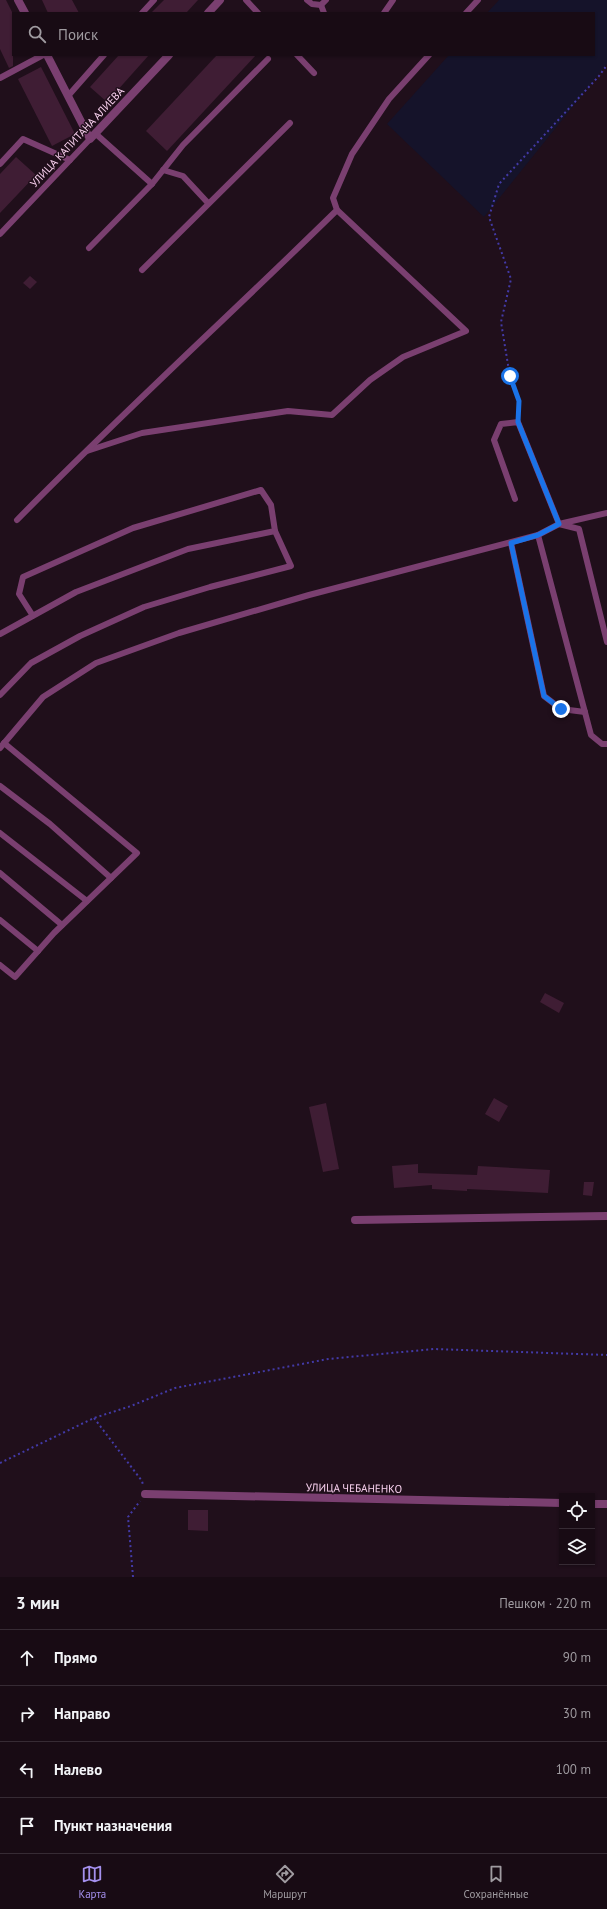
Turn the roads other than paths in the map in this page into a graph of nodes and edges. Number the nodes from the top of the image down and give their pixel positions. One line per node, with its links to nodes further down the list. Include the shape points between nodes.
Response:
1 (18, 0): 10 (street)
2 (154, 0): 11 (lane)
3 (220, 0): 12 (street)
4 (246, 0): 13 (lane)
5 (307, 0): 9 (lane, via 312,4)
6 (326, 0): 9 (lane)
7 (393, 0): 15 (lane)
8 (478, 0): 16 (lane)
9 (321, 5): 14 (lane)
10 (24, 12)
11 (143, 12)
12 (209, 12)
13 (257, 12)
14 (324, 12)
15 (385, 12)
16 (467, 12)
17 (41, 56): 25 (lane)
18 (48, 56): 26 (street)
19 (103, 56): 26 (lane)
20 (168, 56): 28 (street, УЛИЦА КАПИТАНА АЛИЕВА)
21 (298, 56): 24 (lane)
22 (427, 56): 34 (lane, via 389,99 352,154 333,198)
23 (268, 59): 31 (lane, via 183,145)
24 (314, 73)
25 (0, 78)
26 (68, 96): 28 (street)
27 (290, 123): 33 (lane)
28 (93, 136): 29 (lane, УЛИЦА КАПИТАНА АЛИЕВА); 32 (lane)
29 (70, 160): 30 (lane, via 23,139); 35 (lane, УЛИЦА КАПИТАНА АЛИЕВА)
30 (0, 164)
31 (163, 170): 32 (lane); 33 (lane, via 182,176)
32 (152, 184): 36 (lane)
33 (208, 203): 37 (lane)
34 (337, 210): 38 (lane); 38 (lane, via 466,331 402,357 370,380 332,415 288,412 142,433)
35 (0, 234)
36 (89, 248)
37 (142, 270)
38 (84, 452): 41 (lane)
39 (516, 499): 42 (lane, via 494,440 501,424 518,422)
40 (607, 514): 42 (lane)
41 (17, 520)
42 (559, 524): 44 (lane); 48 (lane, via 579,529)
43 (275, 531): 46 (lane, via 188,549 76,592); 46 (lane, via 271,505 261,490 132,528 23,577 19,594); 49 (lane, via 291,566 144,607 80,636 31,663)
44 (538, 535): 45 (lane); 50 (lane)
45 (511, 543): 50 (lane, via 544,696 561,709); 52 (lane, via 309,595 179,633 96,663 43,697)
46 (33, 616): 47 (lane)
47 (0, 634)
48 (607, 642)
49 (0, 695)
50 (585, 712): 51 (lane, via 591,735 602,744)
51 (607, 744)
52 (2, 745): 56 (lane, via 137,853)
53 (0, 786): 56 (lane, via 50,824)
54 (0, 833): 57 (lane)
55 (0, 873): 59 (lane)
56 (111, 878): 57 (lane)
57 (87, 901): 59 (lane)
58 (0, 920): 60 (lane)
59 (62, 925): 60 (lane)
60 (38, 951): 61 (lane, via 16,977)
61 (0, 964)
62 (607, 1216): 63 (street)
63 (355, 1220)
64 (145, 1494): 65 (street, УЛИЦА ЧЕБАНЕНКО)
65 (559, 1503)
66 (595, 1504): 67 (street)
67 (607, 1504)

